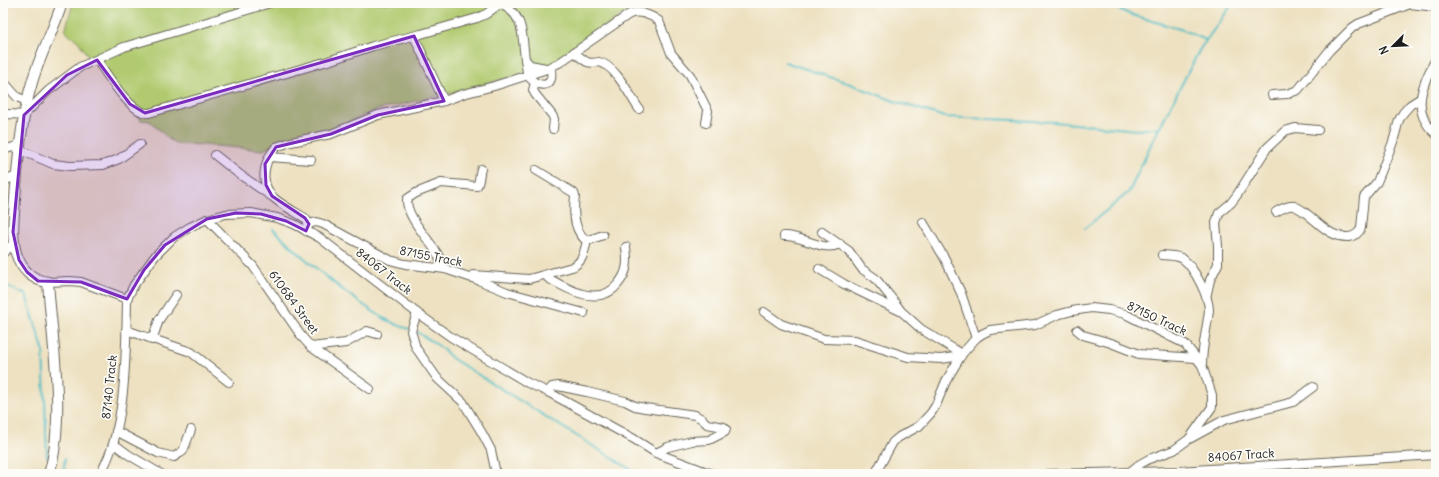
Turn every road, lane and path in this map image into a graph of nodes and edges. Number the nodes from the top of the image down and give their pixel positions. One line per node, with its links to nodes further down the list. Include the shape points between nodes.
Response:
1 (62, 3): 16 (main road)
2 (270, 3): 9 (street, via 124,47)
3 (497, 4): 5 (street, via 477,18); 7 (street, via 509,9 520,23)
4 (1436, 7): 14 (street, via 1410,4 1355,26 1329,51 1298,90)
5 (414, 36): 9 (street, via 145,113 130,104); 17 (street)
6 (574, 52): 10 (street); 18 (street, via 588,63 599,62 609,67); 21 (street, via 631,13 645,14 658,19 671,53 690,75 708,111)
7 (524, 59): 10 (street, via 530,65); 11 (street)
8 (1436, 59): 15 (street, via 1423,84)
9 (97, 60): 20 (street, via 80,66 67,75)
10 (550, 68): 11 (street); 13 (street, via 552,77 548,83)
11 (528, 76): 13 (street); 17 (street)
12 (3, 81): 16 (street, via 16,97)
13 (535, 83): 22 (street, via 535,94 554,117)
14 (1272, 96)
15 (1421, 98): 24 (street, via 1425,119); 36 (street, via 1410,105 1401,116 1377,182 1364,197 1361,228 1355,235 1334,235 1296,206)
16 (27, 101): 20 (main road)
17 (444, 101): 29 (street, via 378,115 331,134 279,146)
18 (639, 109)
19 (3, 115): 20 (street)
20 (24, 115): 26 (main road)
21 (706, 123)
22 (554, 129)
23 (1318, 130): 55 (street, via 1294,128 1286,131 1267,148 1234,200 1219,213 1216,223 1218,264 1210,280)
24 (1436, 134)
25 (140, 144): 26 (street, via 103,165 70,166 53,164)
26 (20, 147): 27 (street); 33 (main road)
27 (3, 150)
28 (214, 155): 35 (street)
29 (269, 157): 30 (street); 35 (street, via 264,174)
30 (311, 160)
31 (481, 169): 49 (street, via 477,186 441,184 407,199 411,214)
32 (536, 170): 44 (street, via 572,191 575,227 578,234)
33 (17, 176): 34 (street); 43 (main road)
34 (3, 181)
35 (272, 196): 39 (street, via 305,218)
36 (1276, 212)
37 (207, 219): 39 (street, 84067 Track, via 244,213 269,216); 56 (street, 84067 Track, via 165,245 134,284); 66 (street, 610684 Street, via 253,266)
38 (923, 222): 64 (street, via 961,293)
39 (307, 227): 49 (street, 87155 Track, via 316,222 323,224 390,260); 58 (street, 84067 Track)
40 (822, 232): 45 (street)
41 (603, 236): 44 (street)
42 (784, 236): 45 (street, via 797,237 828,247)
43 (14, 242): 47 (street); 53 (main road, via 19,260 27,272 38,281)
44 (587, 242): 52 (street, via 578,264)
45 (840, 244): 57 (street, via 852,254 862,269 875,278)
46 (626, 247): 52 (street, via 626,272 616,286 604,294 590,295 569,290)
47 (3, 253)
48 (1162, 255): 55 (street, via 1175,256 1183,260 1198,279)
49 (446, 269): 51 (street, 87155 Track)
50 (819, 269): 57 (street)
51 (461, 273): 52 (street, via 529,279); 60 (street, 87155 Track, via 508,292)
52 (545, 275)
53 (48, 282): 56 (street, via 81,282); 81 (main road, via 57,402 56,437)
54 (176, 294): 65 (street, via 159,320)
55 (1206, 298): 69 (street, via 1209,309)
56 (127, 299): 61 (street, 87140 Track)
57 (901, 311): 67 (street, via 921,329)
58 (417, 312): 73 (street, 84067 Track, via 451,337); 84 (street, via 411,330 416,348 437,378 463,402 491,450)
59 (764, 312): 67 (street, via 781,324 824,339 855,340 908,357 941,359)
60 (584, 313)
61 (126, 330): 65 (street); 75 (street, 87140 Track, via 124,384)
62 (1077, 330): 68 (street, via 1083,335 1139,354)
63 (377, 334): 66 (street, via 367,331 346,343)
64 (976, 338): 67 (street, 87150 Track); 68 (street, 87150 Track, via 990,330 1035,325 1072,311 1098,308 1125,314 1169,335 1185,344)
65 (152, 340): 70 (street, via 191,352)
66 (311, 347): 72 (street, 610684 Street)
67 (962, 355): 86 (street, 87150 Track, via 931,413 919,426 893,442)
68 (1196, 358): 69 (street, 87150 Track)
69 (1202, 365): 76 (street, 87150 Track, via 1213,403)
70 (229, 382)
71 (1313, 387): 76 (street, via 1293,402 1224,420)
72 (370, 389)
73 (548, 392): 78 (street, 84067 Track); 78 (street, via 558,386 587,392 635,406 695,415 707,424 726,429 709,440 692,440)
74 (190, 430): 75 (street, via 183,451 174,457 158,453)
75 (116, 431): 77 (street, 87140 Track)
76 (1189, 439): 80 (street, 87150 Track, via 1174,450)
77 (114, 444): 82 (street, 87140 Track); 83 (street)
78 (656, 453): 85 (street, 84067 Track)
79 (1436, 455): 80 (street, 84067 Track, via 1178,471)
80 (1131, 471): 87 (street, 84067 Track)
81 (49, 474)
82 (100, 474)
83 (161, 474)
84 (496, 474)
85 (712, 474)
86 (875, 474)
87 (1048, 474)

